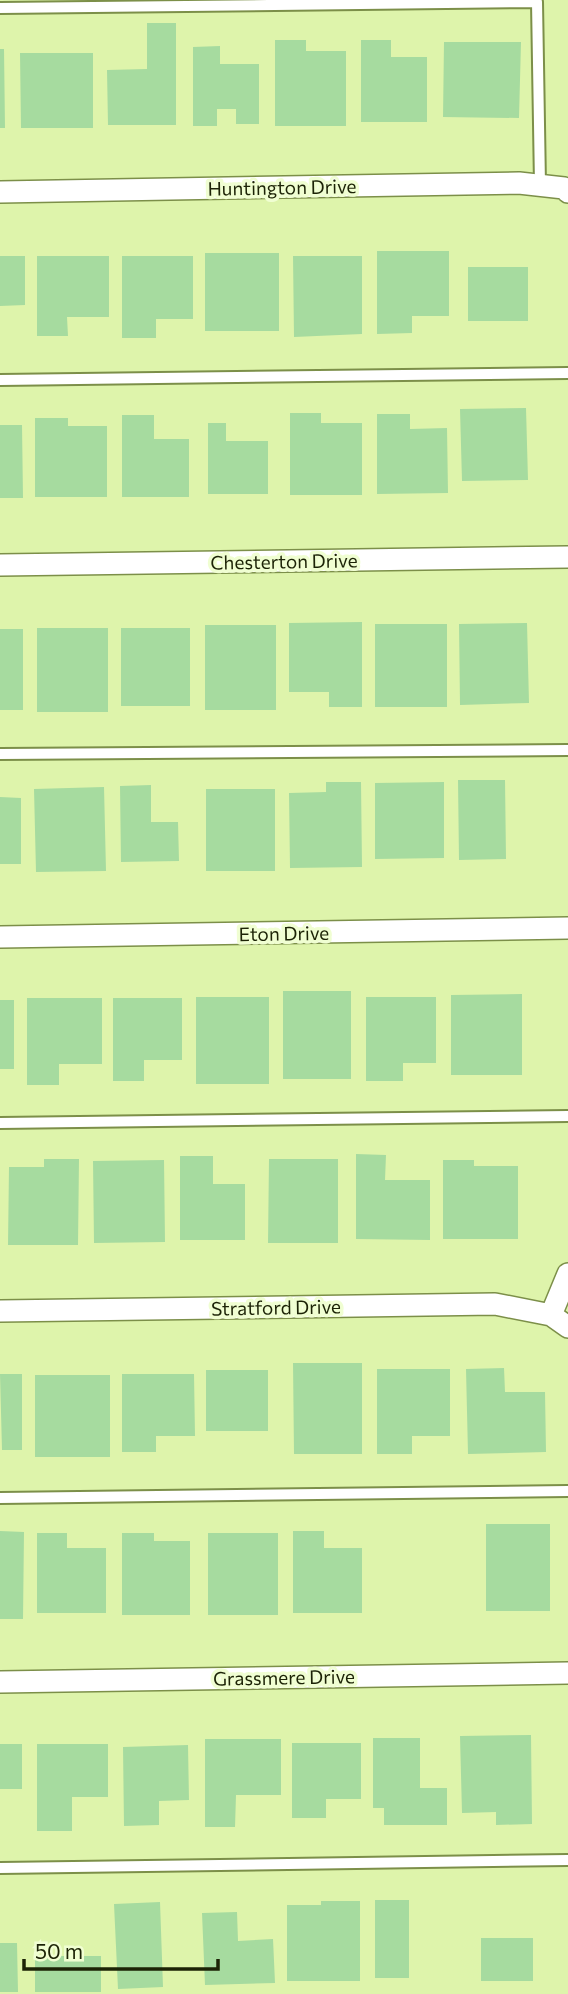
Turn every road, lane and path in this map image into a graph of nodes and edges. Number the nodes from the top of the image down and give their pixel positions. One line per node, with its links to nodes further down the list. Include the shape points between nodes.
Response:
1 (0, 8): 2 (lane, via 537,2)
2 (540, 186): 3 (street, Huntington Drive); 4 (street, Huntington Drive)
3 (566, 190)
4 (0, 192)
5 (568, 373): 6 (lane)
6 (0, 380)
7 (568, 557): 8 (street, Chesterton Drive)
8 (0, 565)
9 (568, 750): 10 (lane)
10 (0, 754)
11 (568, 929): 12 (street, Eton Drive)
12 (0, 937)
13 (568, 1116): 14 (lane)
14 (0, 1123)
15 (568, 1274): 17 (street)
16 (0, 1311): 17 (street, Stratford Drive, via 495,1304)
17 (560, 1321)
18 (568, 1492): 19 (lane)
19 (0, 1498)
20 (568, 1673): 21 (street, Grassmere Drive)
21 (0, 1682)
22 (568, 1860): 23 (lane)
23 (0, 1868)

